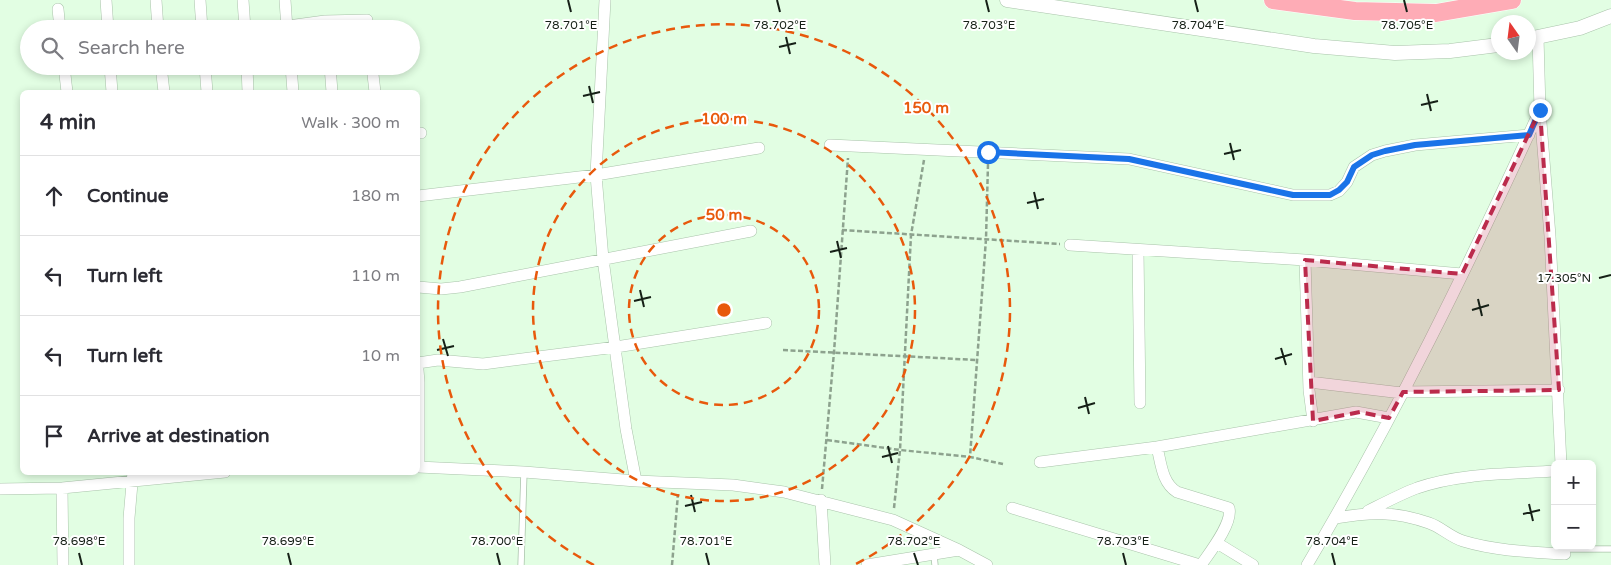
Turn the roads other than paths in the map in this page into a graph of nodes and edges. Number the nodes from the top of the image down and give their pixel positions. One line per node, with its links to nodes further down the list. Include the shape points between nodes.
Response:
1 (106, 0): 13 (street)
2 (156, 0): 14 (street)
3 (200, 0): 15 (street)
4 (243, 0): 16 (street)
5 (285, 0): 17 (street)
6 (605, 0): 41 (street)
7 (1007, 0): 19 (street, via 1314,46 1395,53)
8 (1272, 0): 9 (highway, via 1355,11 1436,13)
9 (1512, 0)
10 (58, 9): 12 (street)
11 (1611, 16): 18 (street, via 1580,28)
12 (59, 20)
13 (107, 20)
14 (157, 20)
15 (201, 20)
16 (244, 20)
17 (286, 20)
18 (1536, 37)
19 (1491, 46)
20 (1535, 60): 37 (street)
21 (65, 75): 29 (street)
22 (111, 75): 30 (street)
23 (162, 75): 31 (street)
24 (206, 75): 32 (street)
25 (247, 75): 33 (street)
26 (291, 75): 34 (street)
27 (331, 75): 35 (street)
28 (373, 75): 36 (street)
29 (67, 90)
30 (112, 90)
31 (164, 90)
32 (207, 90)
33 (248, 90)
34 (293, 90)
35 (332, 90)
36 (375, 90)
37 (1540, 110): 38 (street); 54 (street)
38 (1529, 135): 39 (street, via 1415,145 1385,151 1354,167 1347,182 1330,195 1293,195 1129,159); 48 (street)
39 (830, 145)
40 (759, 148): 41 (street)
41 (596, 175): 42 (street); 46 (street)
42 (420, 196)
43 (751, 231): 46 (street)
44 (1070, 245): 45 (street)
45 (1138, 250): 47 (street); 56 (street)
46 (603, 259): 49 (street, via 460,287); 51 (street)
47 (1305, 260): 48 (street); 53 (street)
48 (1462, 274): 55 (street)
49 (420, 287)
50 (766, 323): 51 (street)
51 (616, 347): 52 (street, via 483,364 438,360); 67 (street)
52 (420, 363)
53 (1309, 382): 55 (street); 58 (street)
54 (1558, 390): 55 (street); 60 (street)
55 (1402, 393): 57 (street)
56 (1140, 403)
57 (1389, 418): 58 (street, via 1356,412); 73 (street)
58 (1313, 421): 59 (street)
59 (1157, 447): 61 (street); 74 (street, via 1170,488 1229,508 1230,516)
60 (1562, 460)
61 (1040, 462)
62 (420, 467): 64 (street)
63 (1551, 471): 72 (street, via 1436,483 1416,488)
64 (524, 472): 67 (street); 81 (lane)
65 (158, 475): 66 (street)
66 (133, 476): 68 (street); 80 (street, via 128,518)
67 (636, 481): 70 (street, via 733,486)
68 (62, 488): 69 (street); 79 (street)
69 (0, 489)
70 (821, 500): 76 (street, via 893,520); 82 (street)
71 (1012, 508): 85 (street)
72 (1364, 513): 73 (street); 77 (street, via 1384,512 1430,523 1456,538 1482,546)
73 (1335, 518): 87 (street)
74 (1217, 543): 85 (street); 86 (street)
75 (1611, 549): 77 (lane)
76 (959, 550): 78 (street); 84 (street)
77 (1565, 554)
78 (935, 560): 83 (street)
79 (64, 565)
80 (129, 565)
81 (521, 565)
82 (825, 565)
83 (867, 565)
84 (986, 565)
85 (1200, 565)
86 (1253, 565)
87 (1307, 565)

